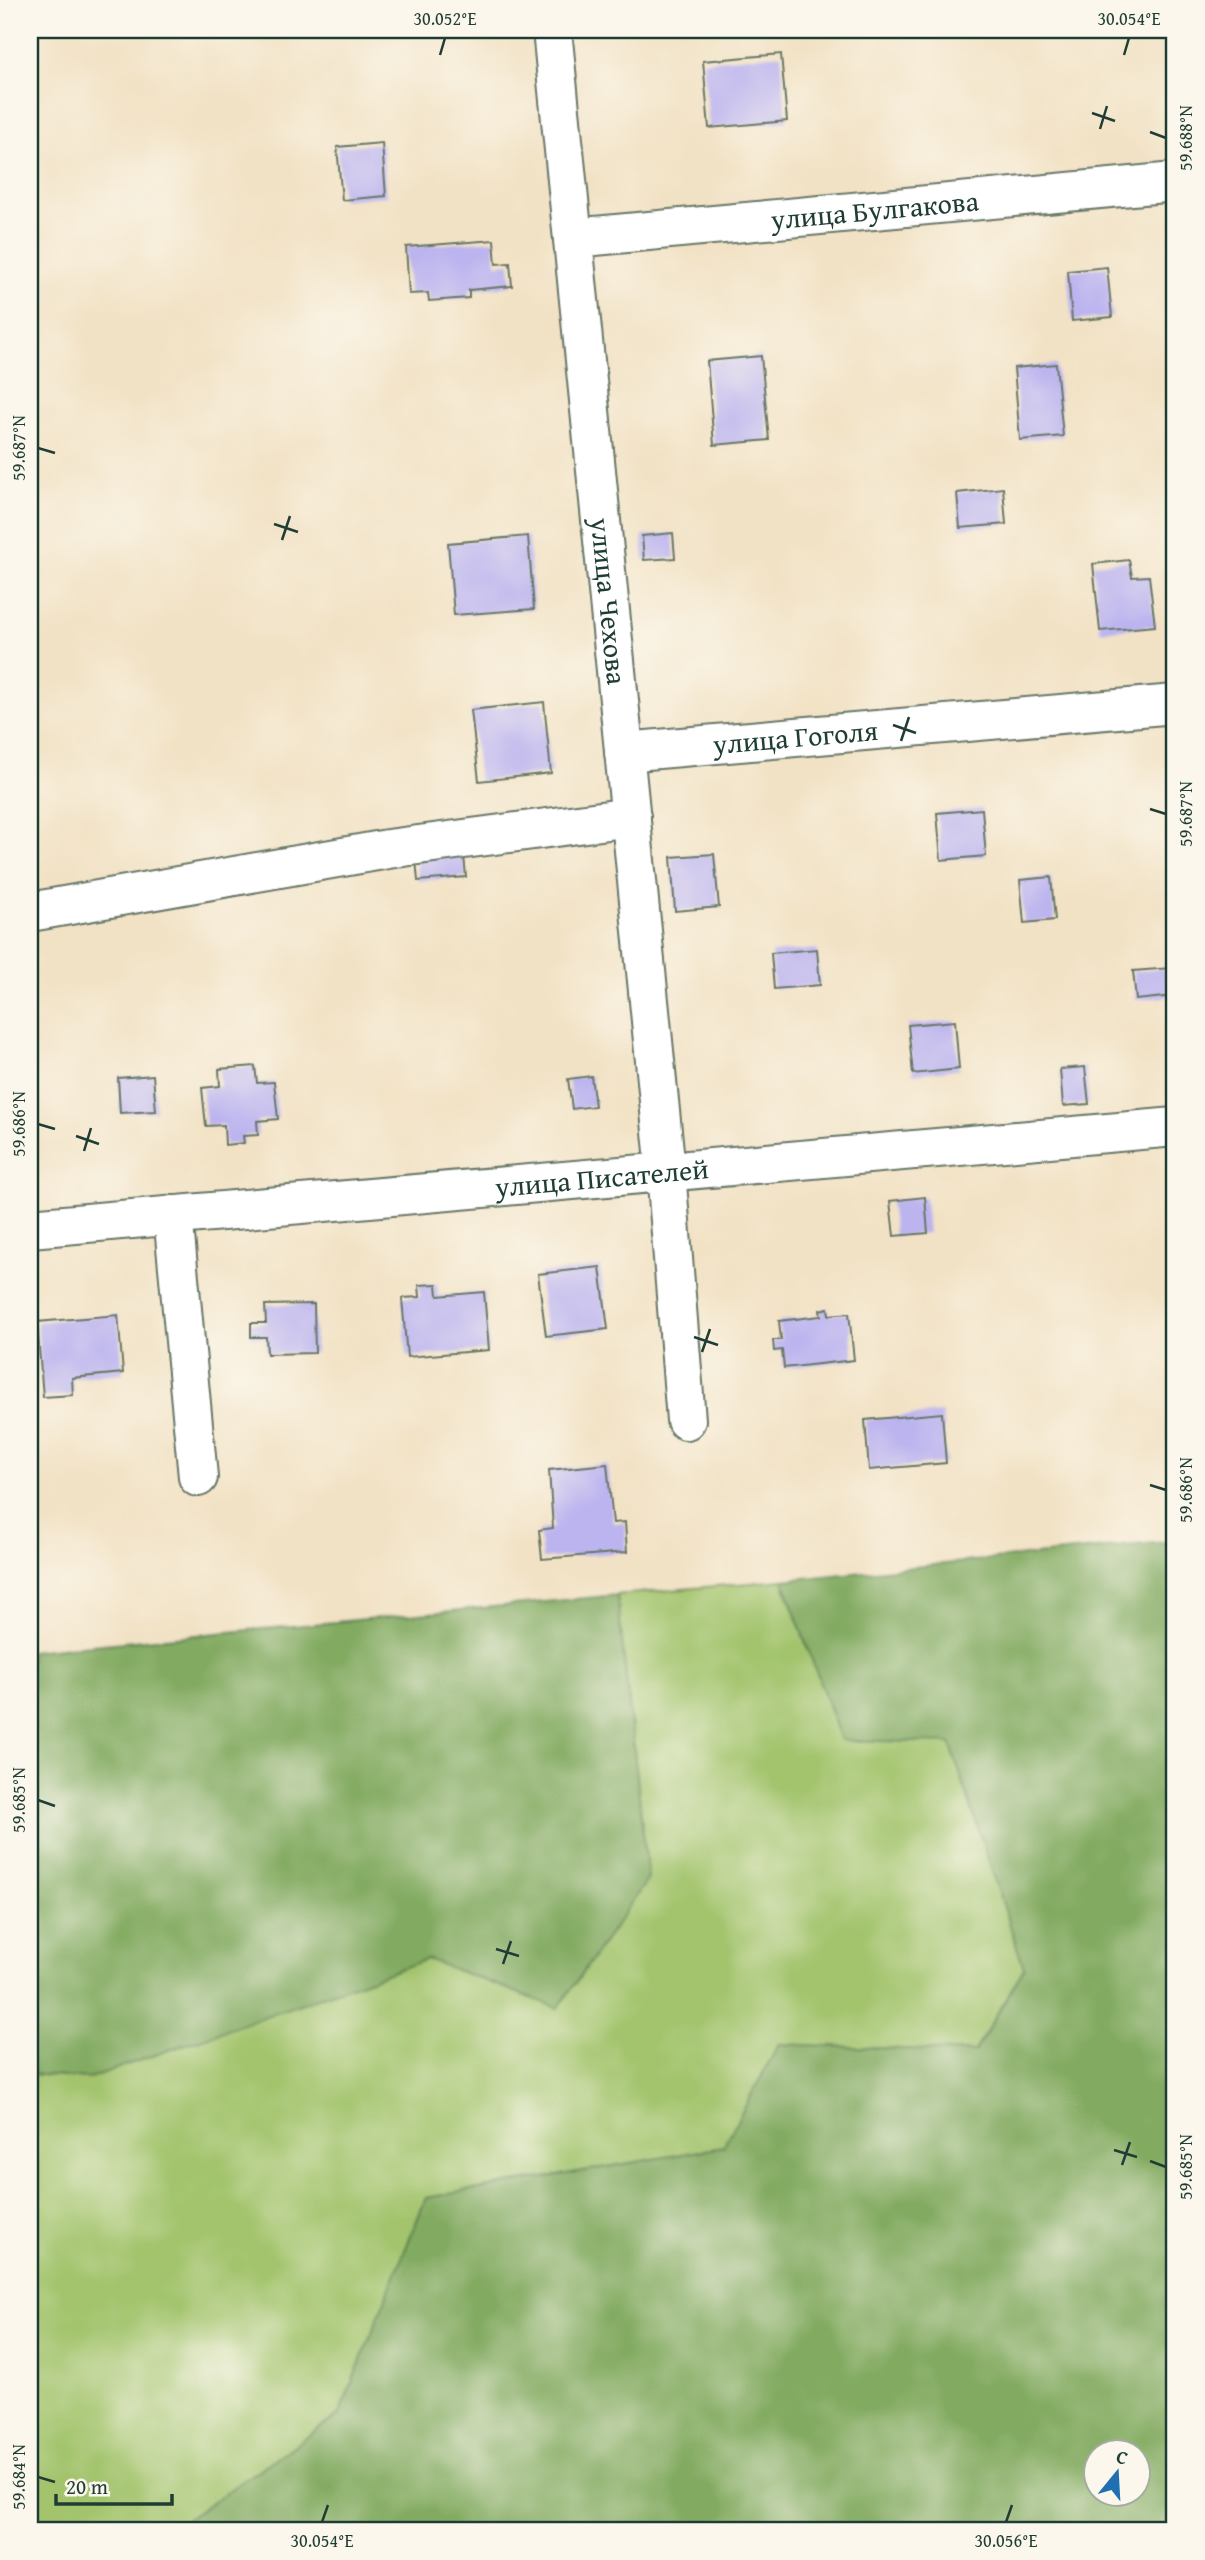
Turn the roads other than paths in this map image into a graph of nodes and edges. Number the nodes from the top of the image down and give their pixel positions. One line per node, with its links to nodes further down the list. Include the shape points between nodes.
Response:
1 (552, 30): 3 (street, улица Чехова)
2 (1175, 183): 3 (street, улица Булгакова)
3 (573, 238): 5 (street, улица Чехова)
4 (1175, 704): 5 (street, улица Гоголя)
5 (624, 752): 6 (street, улица Чехова)
6 (631, 817): 7 (street, via 388,849); 9 (street, улица Чехова)
7 (30, 912)
8 (1175, 1127): 9 (street, улица Писателей)
9 (666, 1171): 10 (street, улица Писателей); 12 (street, улица Чехова)
10 (173, 1215): 11 (street, улица Писателей); 13 (street)
11 (30, 1228)
12 (686, 1420)
13 (198, 1477)

